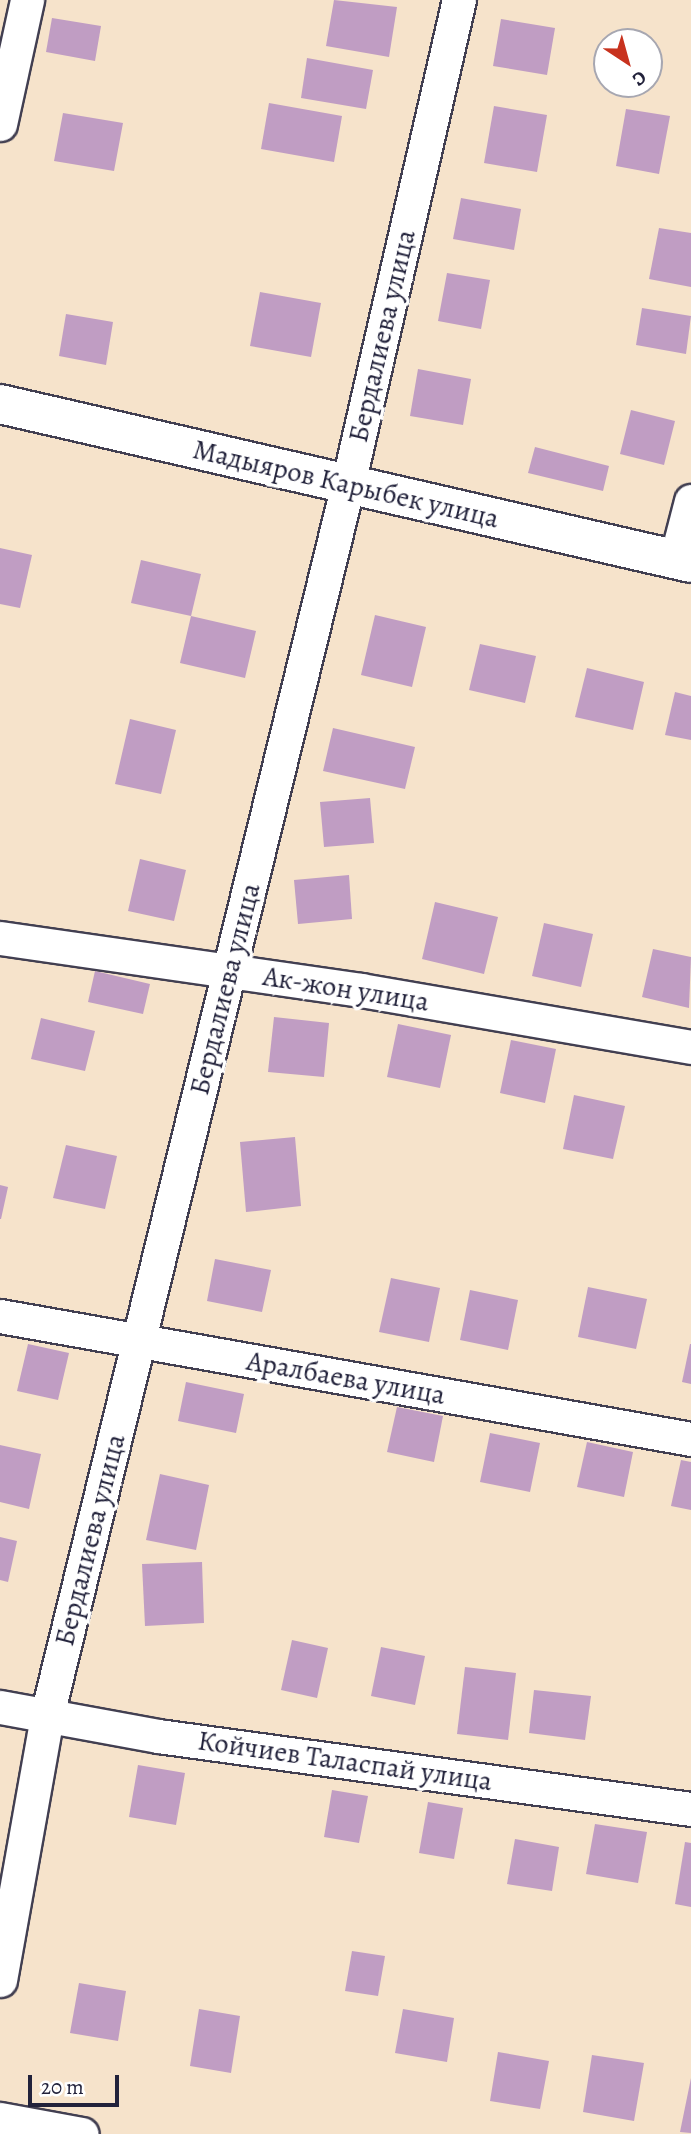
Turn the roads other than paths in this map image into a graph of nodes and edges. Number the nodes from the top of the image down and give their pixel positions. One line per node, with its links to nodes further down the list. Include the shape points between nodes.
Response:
1 (27, 0): 3 (street)
2 (459, 0): 5 (street, Бердалиева улица)
3 (0, 124)
4 (0, 404): 5 (street, Мадыяров Карыбек улица)
5 (348, 484): 7 (street, Мадыяров Карыбек улица); 9 (street, Бердалиева улица)
6 (691, 501): 7 (street)
7 (684, 561)
8 (0, 938): 9 (street, Ак-жон улица)
9 (229, 971): 10 (street, Ак-жон улица); 12 (street, Бердалиева улица)
10 (691, 1047)
11 (0, 1316): 12 (street, Аралбаева улица)
12 (138, 1340): 13 (street, Аралбаева улица); 15 (street, Бердалиева улица)
13 (691, 1439)
14 (0, 1707): 15 (street, Койчиев Таласпай улица)
15 (47, 1715): 16 (street, Койчиев Таласпай улица, via 158,1736); 17 (street, Бердалиева улица)
16 (691, 1809)
17 (0, 1980)
18 (0, 2119): 19 (street)
19 (82, 2134)

